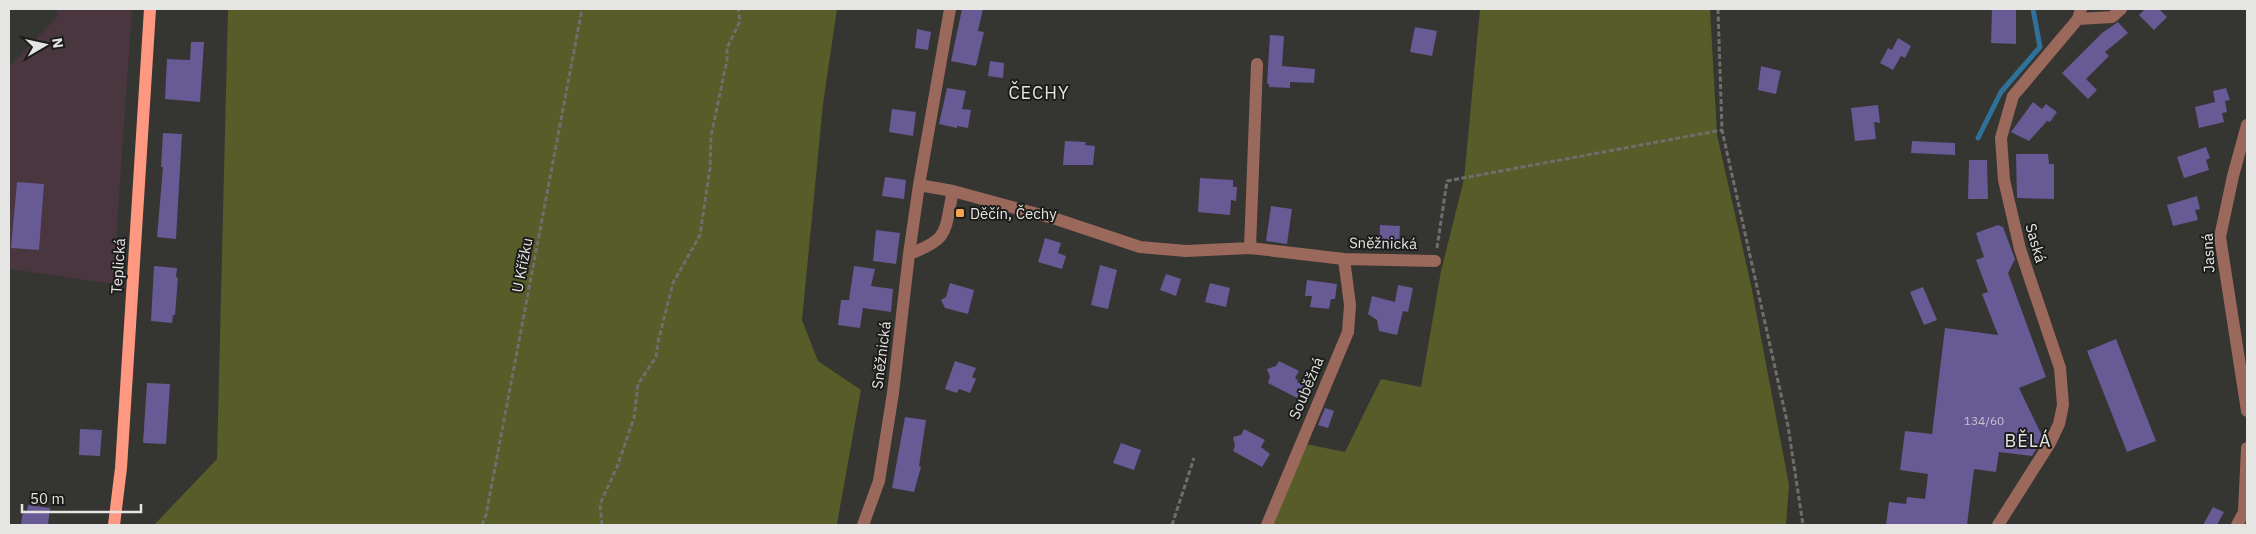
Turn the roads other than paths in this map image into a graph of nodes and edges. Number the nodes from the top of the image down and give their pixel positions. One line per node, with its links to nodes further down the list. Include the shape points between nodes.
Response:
1 (150, 9): 15 (main road, Teplická, via 121,468)
2 (950, 9): 7 (street, Sněžnická)
3 (2121, 9): 4 (street, Saská, via 2112,17)
4 (2080, 14): 18 (street, Saská, via 2013,96 2001,138 2006,189 2020,249 2060,368 2063,405 2050,443)
5 (1257, 64): 9 (street)
6 (2247, 125): 13 (street, Jasná, via 2220,237)
7 (919, 185): 8 (street, Sněžnická); 10 (street, Sněžnická)
8 (953, 191): 9 (street, Sněžnická, via 1056,219 1140,247 1186,251); 10 (street, via 944,234 930,246)
9 (1250, 248): 11 (street, Sněžnická)
10 (909, 254): 16 (street, Sněžnická, via 879,481)
11 (1344, 259): 12 (street, Sněžnická); 17 (street, Souběžná, via 1350,305 1348,332)
12 (1435, 261)
13 (2247, 410)
14 (2247, 448): 19 (street, via 2244,512)
15 (114, 525)
16 (863, 525)
17 (1267, 525)
18 (1998, 525)
19 (2236, 525)

